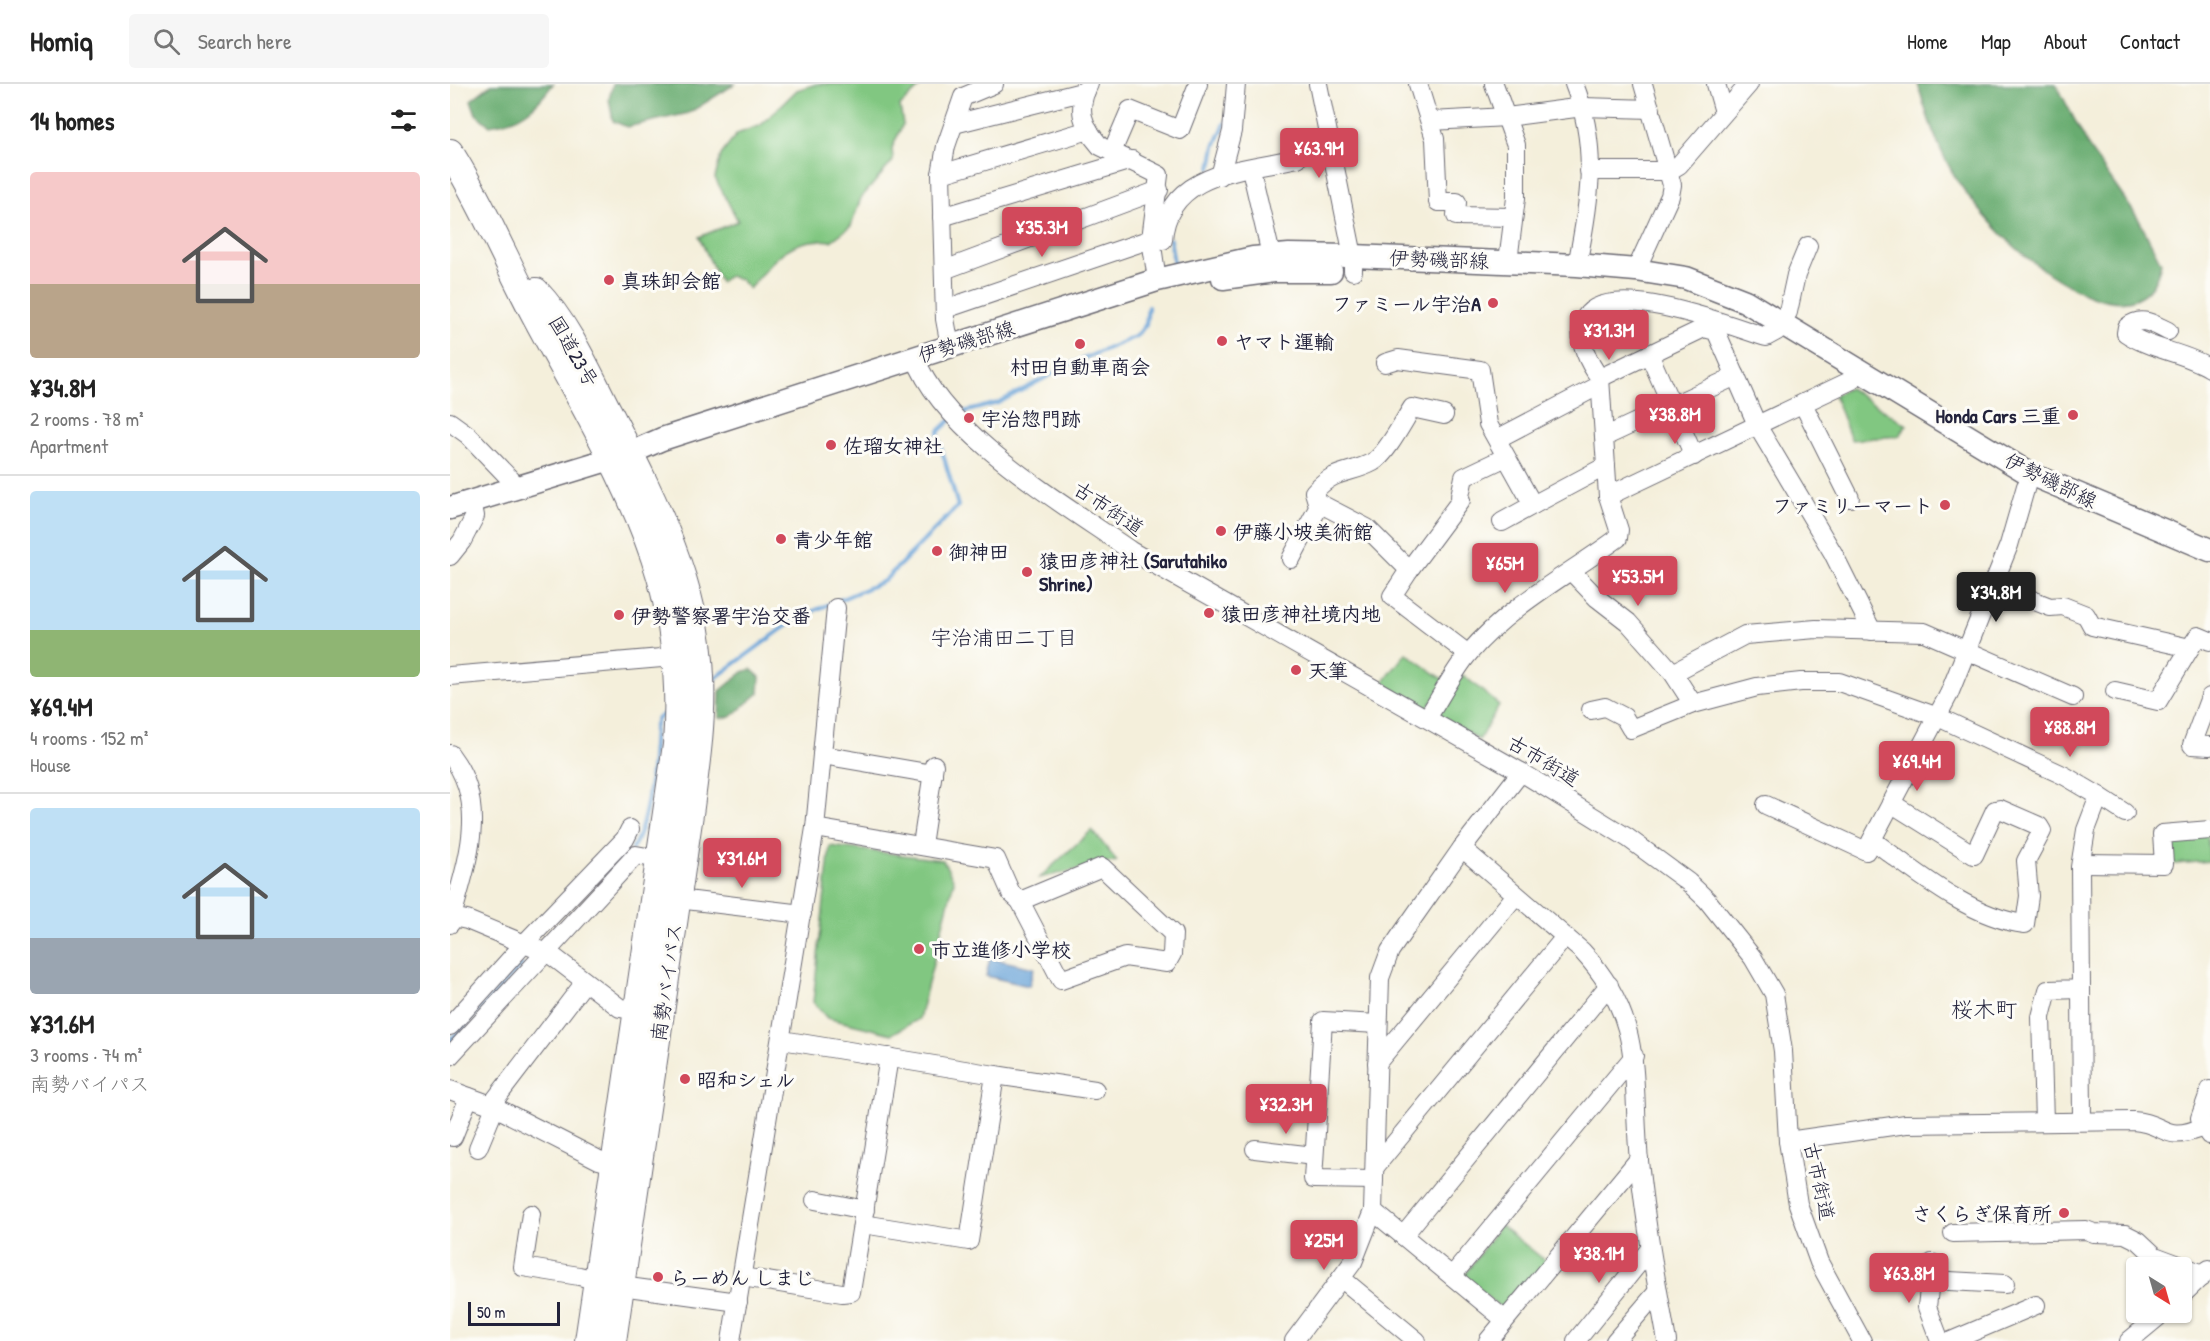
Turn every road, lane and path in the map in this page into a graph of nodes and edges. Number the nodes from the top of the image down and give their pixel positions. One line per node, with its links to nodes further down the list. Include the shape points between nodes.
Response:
1 (994, 84): 17 (street, via 963,97)
2 (1198, 84): 19 (street, via 1180,130 1130,110)
3 (1236, 84): 27 (street, via 1232,131)
4 (1318, 84): 35 (street)
5 (1418, 84): 16 (street)
6 (1494, 84): 15 (street)
7 (1574, 84): 12 (street)
8 (1643, 84): 13 (street)
9 (1716, 84): 14 (street)
10 (1749, 84): 14 (street)
11 (1088, 87): 17 (street); 18 (street, via 1081,99 1081,109)
12 (1583, 107): 13 (street); 15 (street); 24 (street)
13 (1651, 109): 25 (street)
14 (1724, 112): 25 (street, via 1679,165)
15 (1507, 117): 16 (street); 30 (street, via 1516,145)
16 (1431, 121): 30 (street, via 1437,202 1457,202 1456,216)
17 (954, 124): 26 (street)
18 (1089, 130): 19 (street, via 1100,146); 26 (street)
19 (1112, 152): 21 (street)
20 (1298, 158): 23 (street)
21 (1132, 160): 28 (street, via 1159,175); 29 (street)
22 (454, 169): 58 (highway, 国道23号)
23 (1251, 169): 27 (street); 33 (street)
24 (1589, 171): 25 (street); 36 (street, via 1590,201)
25 (1669, 171): 38 (street, via 1670,196)
26 (941, 174): 29 (street)
27 (1220, 176): 39 (street, via 1185,190 1170,209 1162,250)
28 (1159, 190): 31 (street); 37 (street)
29 (942, 217): 37 (street)
30 (1513, 218): 34 (street)
31 (1151, 239): 39 (street); 40 (street)
32 (1808, 246): 41 (street)
33 (1271, 255): 35 (main road, 伊勢磯部線); 39 (main road, 伊勢磯部線)
34 (1508, 261): 35 (main road, 伊勢磯部線); 36 (main road, 伊勢磯部線)
35 (1353, 263): 41 (main road, 伊勢磯部線, via 1637,282 1680,289); 45 (main road, 伊勢磯部線, via 1220,278)
36 (1577, 265): 38 (main road, 伊勢磯部線)
37 (944, 270): 40 (street)
38 (1636, 270): 41 (main road, 伊勢磯部線, via 1686,278 1714,288 1745,301)
39 (1163, 278): 43 (main road, 伊勢磯部線)
40 (945, 309): 43 (street)
41 (1780, 327): 49 (main road, 伊勢磯部線); 50 (street, via 1766,337 1701,315 1637,302 1601,306 1588,314 1581,334); 71 (main road, 伊勢磯部線, via 2030,474)
42 (2168, 332): 47 (street, via 2146,320 2134,321 2126,333)
43 (950, 346): 45 (main road, 伊勢磯部線)
44 (1649, 354): 48 (street, via 1704,328 1716,331); 50 (street); 52 (street)
45 (917, 363): 58 (main road, 伊勢磯部線, via 673,436); 93 (street, 古市街道, via 949,411 971,434 1079,516 1131,551)
46 (1385, 363): 57 (street, via 1398,359 1480,370 1488,424)
47 (2210, 368)
48 (1736, 376): 52 (street); 55 (street)
49 (1852, 380): 51 (street); 62 (main road, 伊勢磯部線)
50 (1600, 382): 56 (street); 57 (street)
51 (1803, 405): 55 (street); 65 (street)
52 (1672, 406): 56 (street); 59 (street)
53 (1444, 415): 67 (street, via 1412,408 1379,458 1335,474 1321,484 1314,492)
54 (450, 422): 63 (street, via 468,435)
55 (1758, 427): 59 (street); 79 (street, via 1833,553)
56 (1604, 437): 61 (street)
57 (1497, 439): 60 (street)
58 (620, 456): 63 (main road, 伊勢磯部線); 84 (highway, 南勢バイパス)
59 (1694, 456): 64 (street)
60 (1506, 457): 68 (street); 75 (street, via 1464,477 1460,498)
61 (1606, 466): 64 (street); 68 (street)
62 (2026, 486): 74 (main road, 伊勢磯部線); 77 (street, via 2009,545)
63 (518, 487): 66 (main road, 伊勢磯部線)
64 (1608, 496): 76 (street, via 1618,538)
65 (1850, 498)
66 (472, 501): 69 (main road, 伊勢磯部線); 72 (street, via 475,516)
67 (1320, 504): 73 (street); 75 (street, via 1367,528)
68 (1533, 505): 70 (street)
69 (450, 508)
70 (1502, 522)
71 (2210, 550)
72 (450, 556)
73 (1291, 559)
74 (2210, 563)
75 (1410, 570): 83 (street, via 1392,596)
76 (1572, 572): 83 (street, via 1524,602); 85 (street, via 1628,622)
77 (1992, 584): 81 (street, via 2050,607 2063,606 2086,615 2092,626); 82 (street)
78 (836, 608): 96 (street)
79 (1872, 631): 82 (street, via 1924,632); 85 (street, via 1816,629 1745,635)
80 (2210, 641): 81 (street, via 2198,636)
81 (2190, 648): 87 (street, via 2158,701)
82 (1966, 649): 88 (street); 92 (street)
83 (1468, 654): 93 (street)
84 (692, 662): 86 (street); 108 (highway, 南勢バイパス, via 678,690 678,719); 112 (highway, 南勢バイパス, via 701,705 698,758)
85 (1673, 673): 90 (street)
86 (450, 676)
87 (2115, 691)
88 (2073, 697)
89 (2210, 697): 94 (street, via 2192,745)
90 (1693, 704): 91 (street, via 1631,729 1624,717 1605,707); 92 (street, via 1757,687 1839,682)
91 (1591, 710)
92 (1938, 717): 98 (street); 99 (street)
93 (1427, 718): 97 (street, 古市街道)
94 (2210, 746)
95 (450, 754): 110 (street, via 467,784 473,817 472,841)
96 (822, 755): 102 (street); 106 (street, via 933,769)
97 (1521, 772): 107 (street); 139 (street, 古市街道, via 1628,838 1688,882 1753,958 1774,994 1778,1014)
98 (2100, 796): 101 (street); 109 (street, via 2086,830)
99 (1891, 803): 105 (street); 105 (street, via 1974,855 1995,810 2039,826 2042,831 2026,861 2029,896 2025,924 1991,915 1962,900)
100 (1766, 805): 105 (street, via 1866,851)
101 (2126, 813)
102 (815, 828): 106 (street); 114 (street)
103 (630, 829): 117 (street)
104 (2210, 830): 109 (street, via 2162,834 2163,864)
105 (1872, 840)
106 (922, 845): 113 (street, via 996,859 1011,893)
107 (1462, 848): 111 (street); 122 (street, via 1390,951 1380,978)
108 (659, 860): 117 (street, via 636,855); 121 (highway, 南勢バイパス)
109 (2083, 863): 120 (street)
110 (454, 895): 115 (street)
111 (1516, 895): 116 (street); 128 (street)
112 (678, 899): 114 (street); 157 (highway, 南勢バイパス)
113 (1020, 901): 113 (street, via 1061,980 1111,960 1125,957 1167,963 1172,954 1173,934 1102,867)
114 (802, 914): 124 (street)
115 (451, 920): 117 (street, via 467,920)
116 (1566, 937): 119 (street, via 1599,969); 145 (street)
117 (534, 949): 118 (street); 123 (street); 125 (street)
118 (585, 982): 121 (street, via 620,1008); 134 (street)
119 (1609, 985): 126 (street, via 1625,1019); 151 (street)
120 (2081, 989): 135 (street); 136 (street, via 2048,990 2041,1017)
121 (637, 1011): 144 (highway, 南勢バイパス)
122 (1378, 1024): 128 (street); 142 (street, via 1323,1021)
123 (450, 1026)
124 (782, 1040): 127 (street); 155 (street)
125 (450, 1056)
126 (1634, 1056): 143 (street); 154 (street)
127 (889, 1057): 129 (street); 149 (street)
128 (1377, 1063): 145 (street)
129 (995, 1075): 131 (street); 149 (street, via 969,1241)
130 (450, 1090): 133 (street)
131 (1095, 1090)
132 (2210, 1090): 137 (street, via 2200,1118)
133 (469, 1096): 134 (street); 138 (street)
134 (493, 1106): 140 (street); 144 (street)
135 (2082, 1120): 136 (street); 137 (street, via 2149,1122 2176,1136)
136 (2044, 1122): 139 (street, via 1906,1124)
137 (2207, 1131)
138 (453, 1137)
139 (1788, 1140): 173 (street, 古市街道, via 1794,1186 1808,1231 1831,1286)
140 (478, 1148)
141 (1255, 1149): 142 (street)
142 (1314, 1156): 145 (street, via 1313,1179)
143 (1639, 1159): 152 (street); 163 (street)
144 (614, 1164): 157 (highway, 南勢バイパス)
145 (1374, 1174): 147 (street)
146 (815, 1200): 149 (street)
147 (1373, 1211): 151 (street); 156 (street, via 1357,1253)
148 (531, 1214): 157 (street, via 523,1267)
149 (864, 1217): 155 (street, via 851,1292)
150 (1953, 1233): 153 (street, via 2086,1230 2125,1234 2155,1256)
151 (1403, 1236): 154 (street)
152 (1650, 1249): 160 (street); 171 (street)
153 (2206, 1272): 159 (street)
154 (1452, 1276): 163 (street)
155 (742, 1277): 161 (street)
156 (1341, 1278): 165 (street); 169 (street)
157 (609, 1282): 161 (street); 167 (highway, 南勢バイパス)
158 (2005, 1284): 174 (street, via 1931,1272 1927,1307)
159 (2192, 1285)
160 (1658, 1291): 166 (street); 172 (street)
161 (738, 1302): 168 (street)
162 (2036, 1305): 174 (street)
163 (1505, 1320): 170 (street)
164 (2151, 1323): 175 (street)
165 (1300, 1339)
166 (1665, 1340)
167 (593, 1341)
168 (731, 1341)
169 (1417, 1341)
170 (1488, 1341)
171 (1576, 1341)
172 (1615, 1341)
173 (1862, 1341)
174 (1941, 1341)
175 (2129, 1341)

